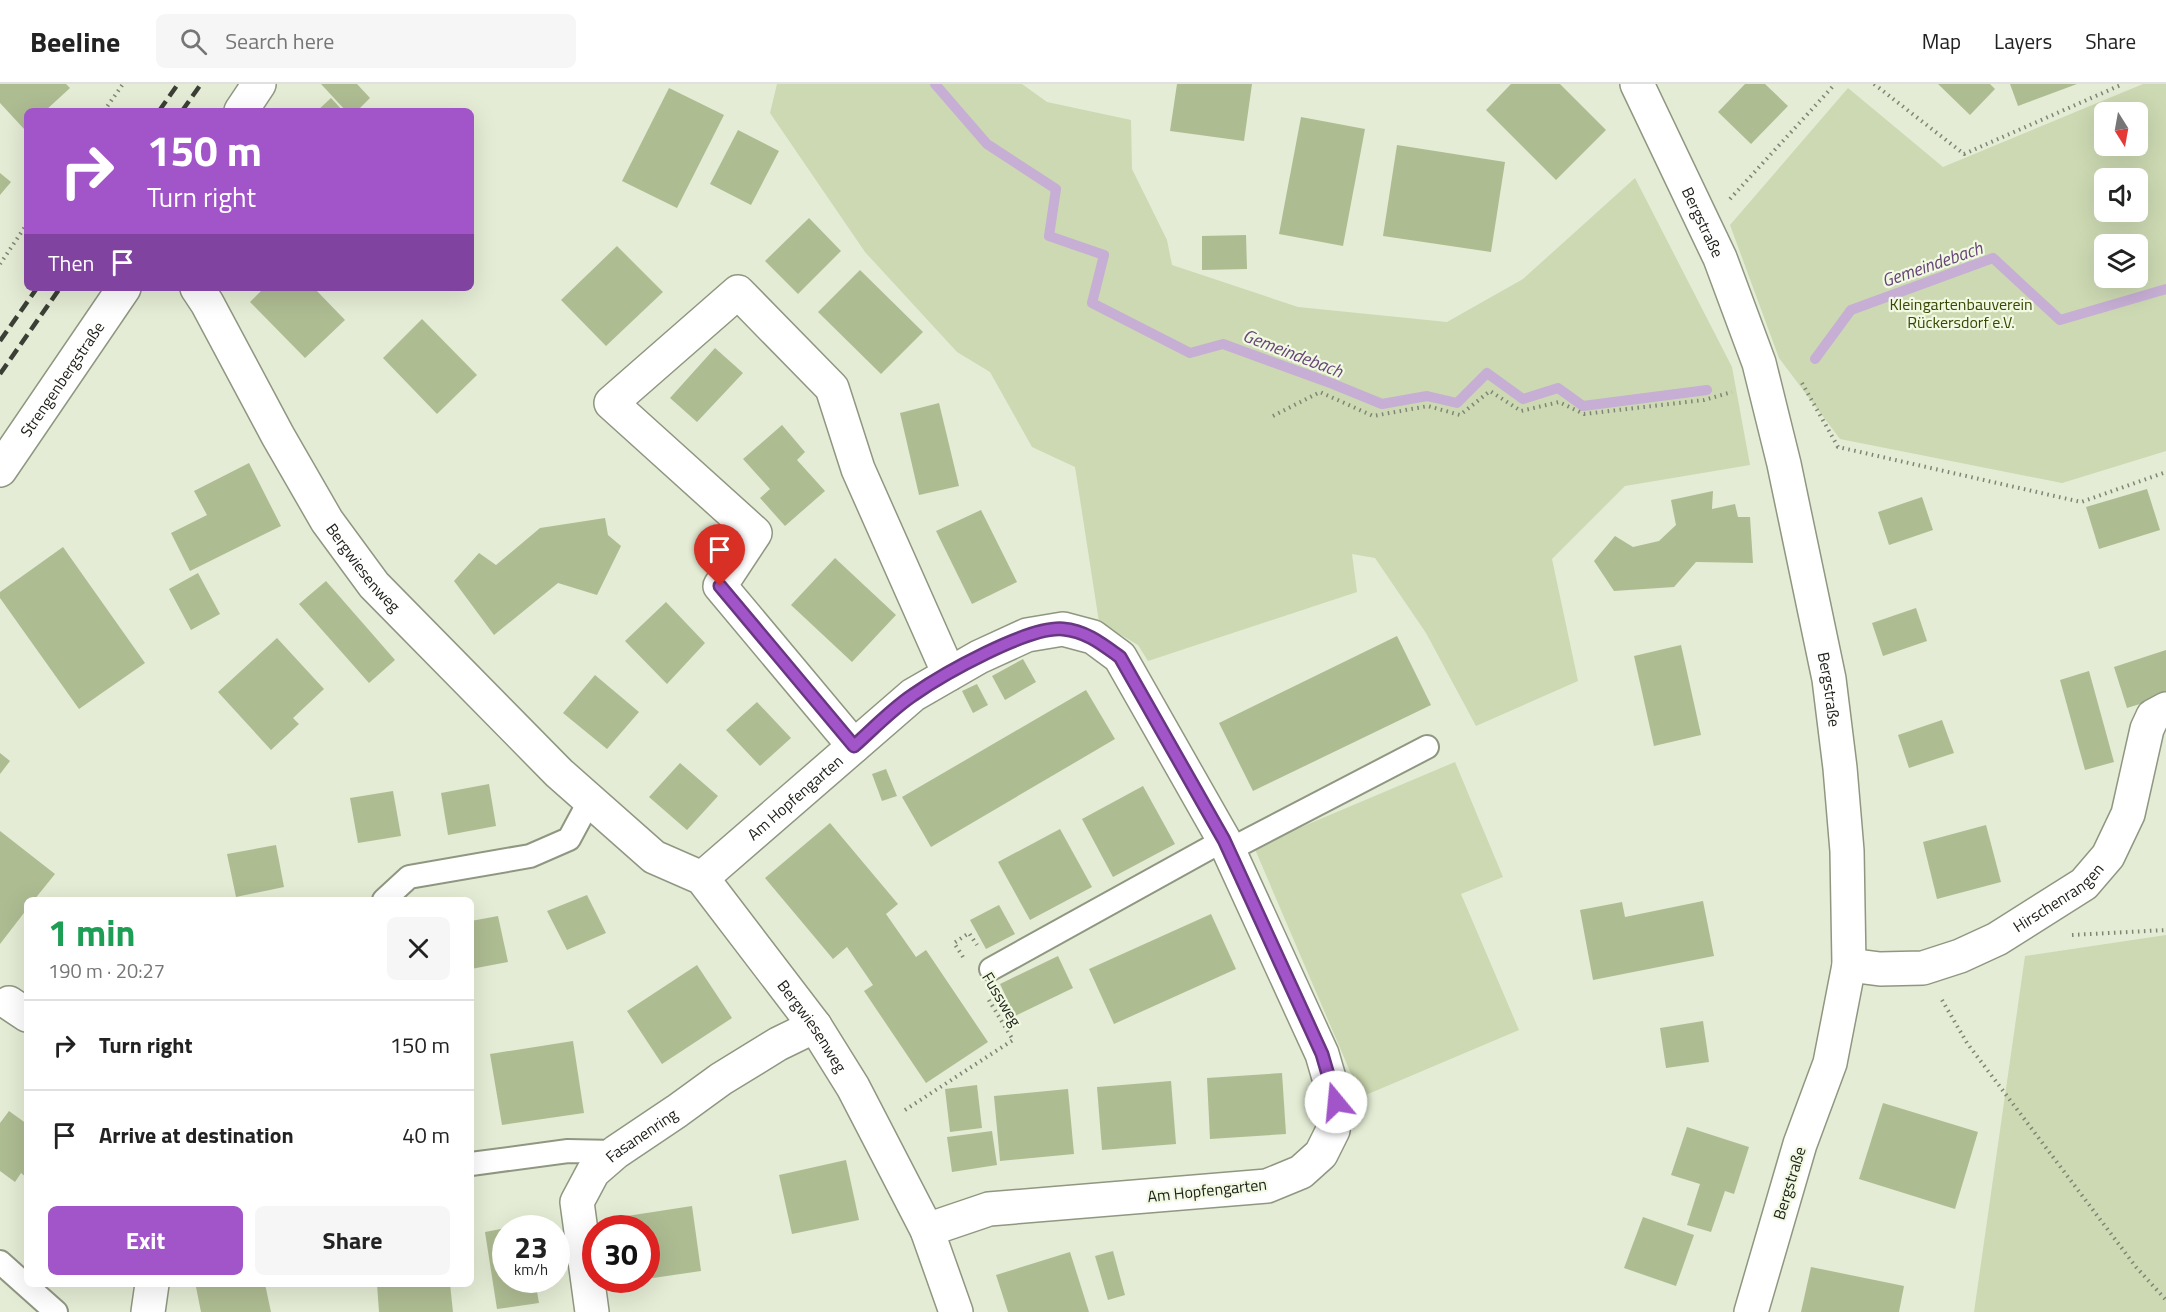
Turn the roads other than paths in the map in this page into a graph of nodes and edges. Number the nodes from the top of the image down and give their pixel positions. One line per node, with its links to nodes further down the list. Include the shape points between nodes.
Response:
1 (259, 84): 3 (street)
2 (1637, 84): 15 (street, Bergstraße, via 1720,258 1759,363 1785,464 1829,679 1847,851)
3 (243, 108)
4 (122, 291): 6 (street, Strengenbergstraße)
5 (199, 291): 11 (street, Bergwiesenweg, via 327,521 374,585)
6 (0, 470)
7 (949, 674): 9 (street, Am Hopfengarten, via 912,695); 9 (street, via 858,470 832,387 738,292 611,403 755,533 720,586); 12 (street, Am Hopfengarten, via 1027,635 1063,629 1093,637 1120,657)
8 (2166, 709): 15 (street, Hirschenrangen, via 2153,716 2147,729 2128,814 2108,856 2084,884 1996,939 1960,956 1923,968)
9 (854, 746): 13 (street, Am Hopfengarten)
10 (1427, 747): 12 (lane)
11 (590, 800): 13 (street, Bergwiesenweg, via 654,857); 14 (lane, via 569,839 530,856 409,877)
12 (1226, 845): 16 (lane); 20 (street, Am Hopfengarten, via 1328,1073 1336,1102 1333,1130 1321,1154 1301,1172 1267,1186 989,1209)
13 (702, 878): 17 (street, Bergwiesenweg)
14 (387, 897)
15 (1849, 965): 29 (street, Bergstraße, via 1830,1063 1800,1144)
16 (991, 969)
17 (815, 1026): 18 (street, Fasanenring, via 721,1078); 20 (street, Bergwiesenweg, via 853,1087)
18 (616, 1152): 19 (lane, via 568,1151); 27 (street, Fasanenring, via 593,1172 577,1202)
19 (474, 1164)
20 (927, 1230): 28 (street, Bergwiesenweg)
21 (0, 1262): 22 (lane)
22 (24, 1283)
23 (28, 1287): 25 (lane)
24 (152, 1287): 26 (street)
25 (56, 1312)
26 (148, 1312)
27 (592, 1312)
28 (956, 1312)
29 (1750, 1312)

